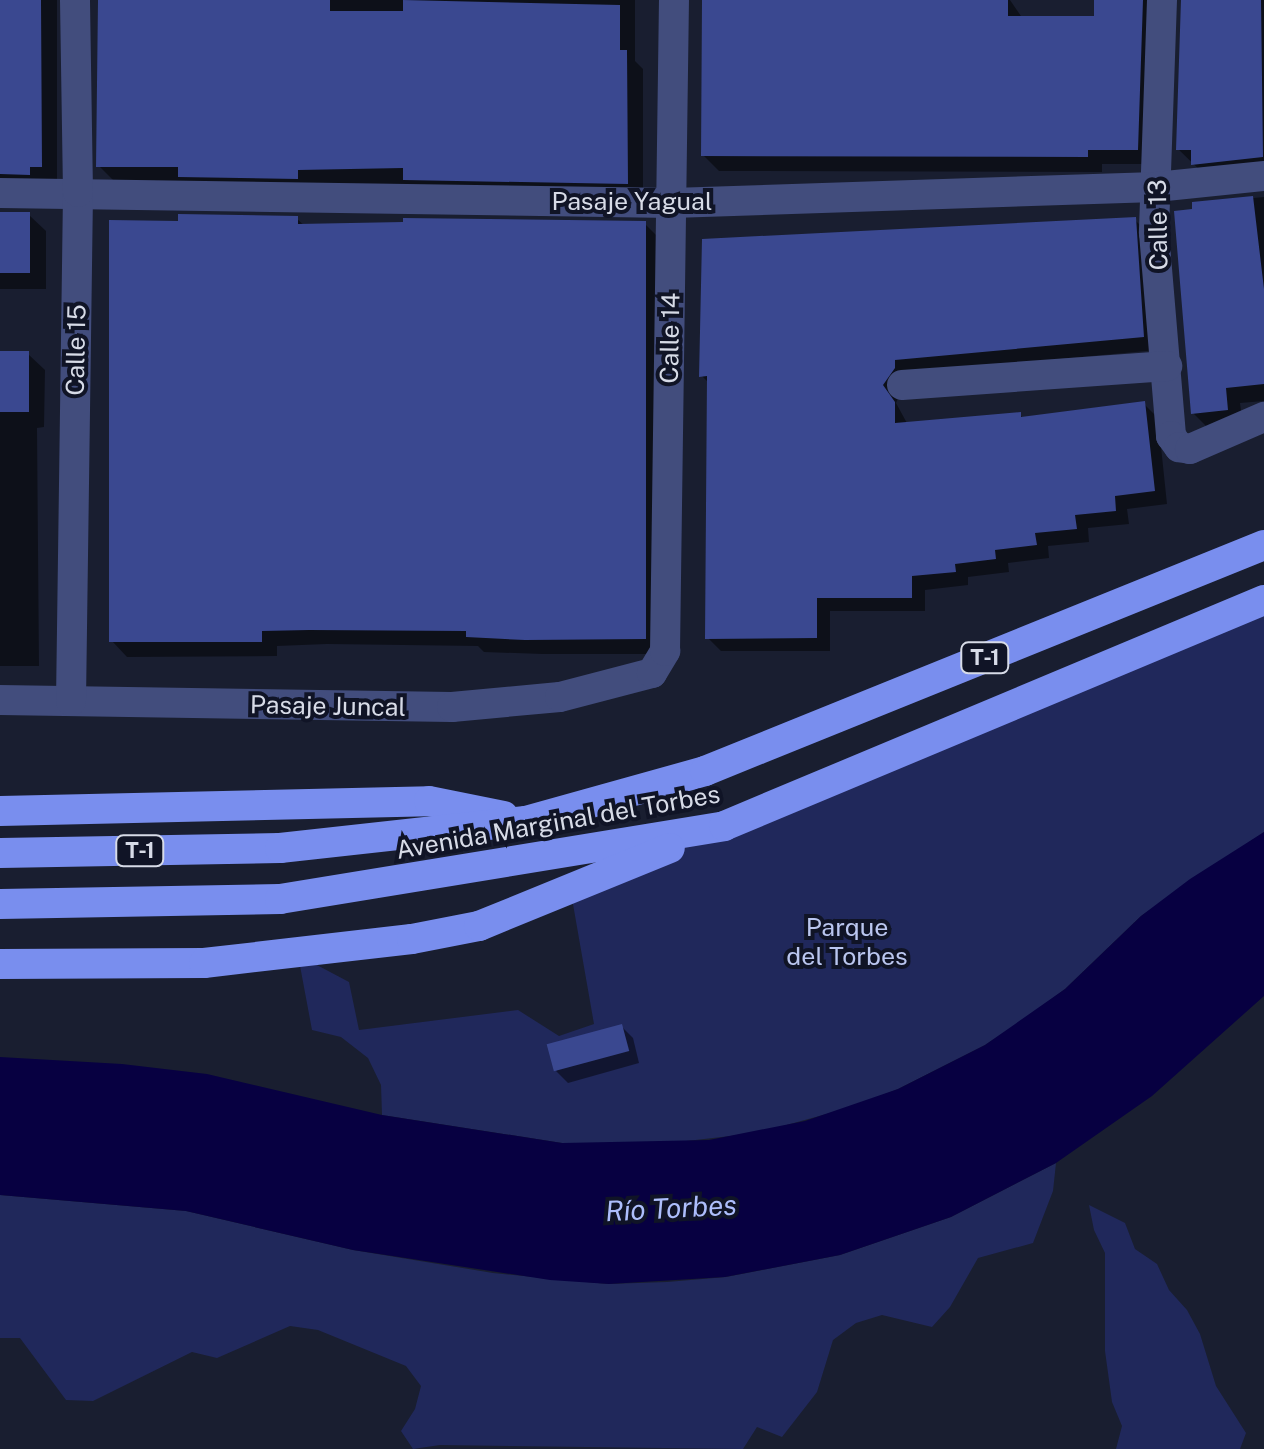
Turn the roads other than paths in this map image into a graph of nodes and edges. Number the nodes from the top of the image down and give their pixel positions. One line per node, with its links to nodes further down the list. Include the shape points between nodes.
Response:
1 (75, 0): 7 (street, Calle 15)
2 (674, 0): 8 (street, Calle 14)
3 (1162, 0): 5 (street, Calle 13)
4 (1264, 176): 5 (street, Pasaje Yagual)
5 (1156, 187): 8 (street, Pasaje Yagual); 9 (street, Calle 13)
6 (0, 192): 7 (street, Pasaje Yagual)
7 (78, 192): 8 (street, Pasaje Yagual); 16 (street, Calle 15)
8 (672, 202): 14 (street, Calle 14, via 664,651)
9 (1167, 366): 10 (street); 11 (street, Calle 13, via 1171,436 1179,446 1190,449)
10 (902, 385)
11 (1264, 418)
12 (1264, 545): 18 (highway, Avenida Marginal del Torbes / T-1, via 705,771)
13 (1264, 600): 19 (highway, Avenida Marginal del Torbes / T-1)
14 (652, 674): 16 (street, Pasaje Juncal, via 560,697 452,707)
15 (0, 700): 16 (street, Pasaje Juncal)
16 (71, 700)
17 (0, 811): 18 (highway, via 429,800)
18 (526, 821): 20 (highway, Avenida Marginal del Torbes / T-1, via 280,848)
19 (724, 826): 21 (highway, Avenida Marginal del Torbes / T-1, via 280,898); 22 (highway, via 479,926 412,939 204,963)
20 (0, 854)
21 (0, 904)
22 (0, 964)

